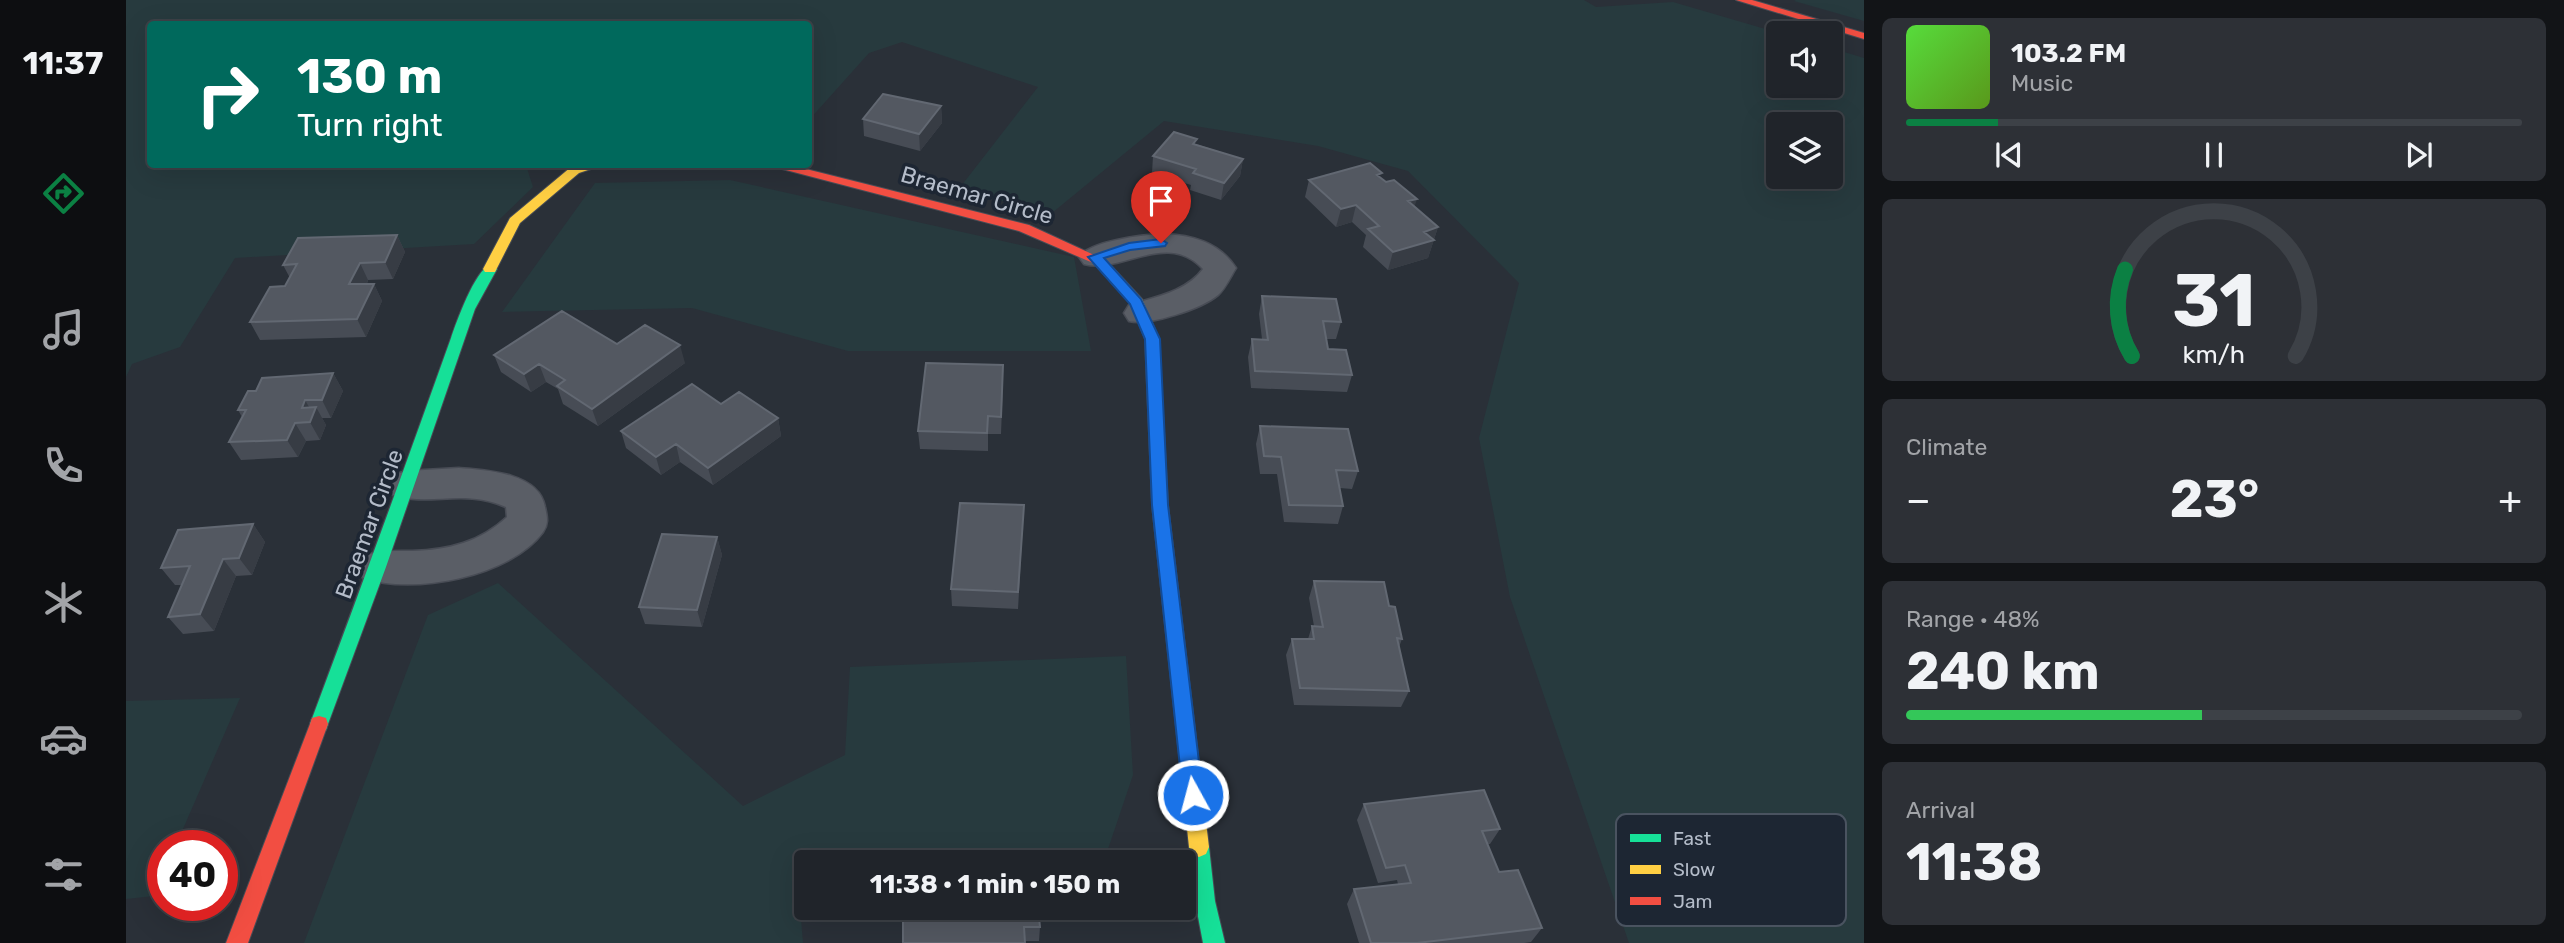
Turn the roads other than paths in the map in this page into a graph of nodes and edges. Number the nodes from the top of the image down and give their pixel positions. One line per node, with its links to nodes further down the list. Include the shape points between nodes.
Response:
1 (1741, 0): 2 (street)
2 (1864, 36)
3 (580, 168): 7 (street, Braemar Circle, via 515,221 467,309)
4 (785, 168): 5 (street, Braemar Circle, via 1024,228)
5 (1095, 257): 6 (street, Braemar Circle); 6 (street, via 1161,243 1189,246 1212,256 1220,268 1206,288)
6 (1141, 313): 10 (street, Braemar Circle, via 1152,339 1160,505 1205,901)
7 (407, 485): 8 (street, Braemar Circle); 8 (street, via 491,485 524,499 528,522 511,541 475,557 426,568)
8 (378, 568): 9 (street, Braemar Circle)
9 (237, 943)
10 (1214, 943)

